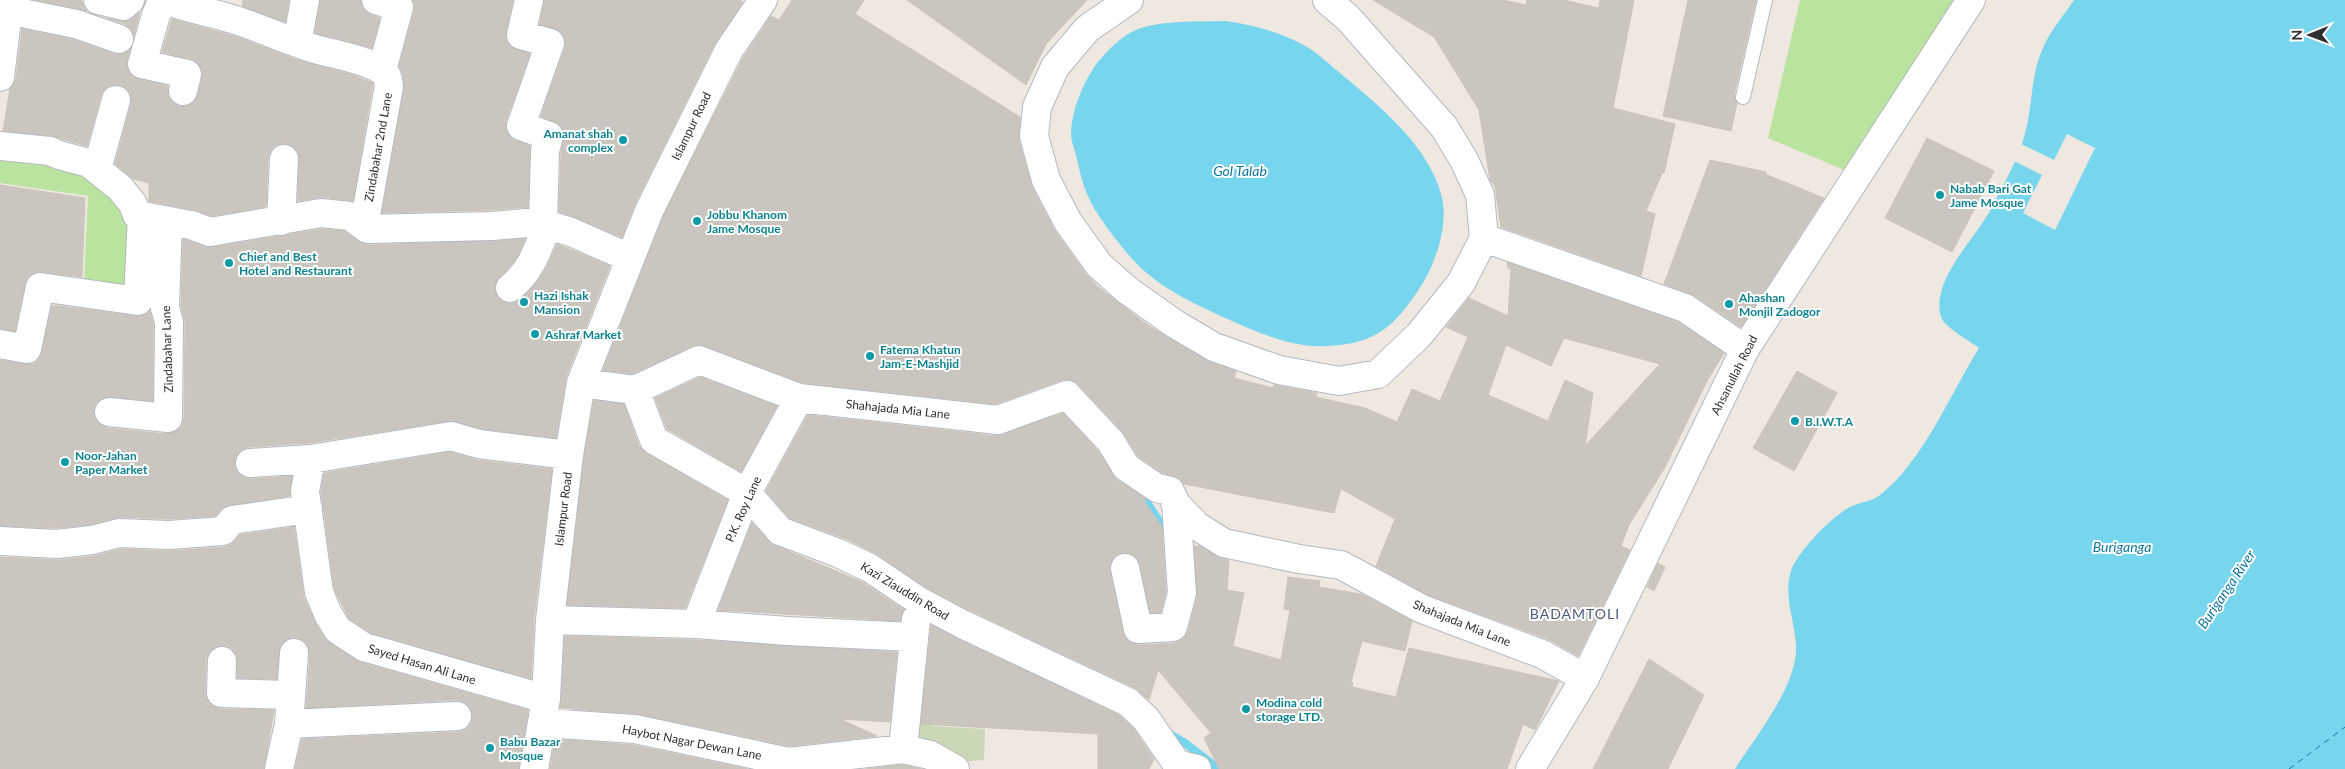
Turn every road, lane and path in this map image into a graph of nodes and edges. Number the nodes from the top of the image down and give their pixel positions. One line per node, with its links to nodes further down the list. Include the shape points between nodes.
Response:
1 (87, 0): 14 (street)
2 (98, 0): 3 (street, via 123,6)
3 (130, 0)
4 (165, 0): 16 (street, via 187,9 208,11); 19 (street, via 156,15 142,64 187,74)
5 (305, 0): 16 (street)
6 (376, 0): 17 (street, Zindabahar 2nd Lane, via 399,6)
7 (529, 0): 28 (street, via 521,35 550,43 521,126 549,136 545,151)
8 (763, 0): 31 (street, Islampur Road, via 729,50 649,211)
9 (1129, 0): 30 (street, via 1088,29 1055,67 1037,107 1034,136 1046,180 1068,222 1099,265 1127,290 1175,324 1214,347 1279,370 1339,380 1378,374 1420,335 1461,283)
10 (1327, 0): 30 (street, via 1348,18 1444,127 1480,195)
11 (1765, 0): 20 (lane)
12 (1971, 0): 34 (street, Ahsanullah Road)
13 (5, 5): 14 (street); 18 (street)
14 (79, 26): 15 (street)
15 (119, 39)
16 (297, 43): 17 (street)
17 (382, 70): 29 (street, Zindabahar 2nd Lane, via 388,76 389,86)
18 (0, 76)
19 (183, 92)
20 (1743, 98)
21 (116, 100): 24 (street)
22 (0, 146): 24 (street, via 50,151)
23 (284, 158): 27 (street)
24 (96, 167): 25 (street, via 120,188 137,215)
25 (142, 216): 26 (street); 33 (street, via 138,301 40,287 27,349)
26 (168, 221): 27 (street, via 210,232); 38 (street, Zindabahar Lane, via 165,308 169,322 168,418)
27 (282, 221): 29 (street, via 321,213 350,216)
28 (545, 224): 29 (street); 31 (street); 32 (street, via 531,265)
29 (364, 226)
30 (1484, 238): 34 (street, via 1685,308)
31 (630, 258): 35 (street, Islampur Road)
32 (510, 288)
33 (0, 344)
34 (1745, 349): 53 (street, Ahsanullah Road)
35 (581, 382): 36 (street); 39 (street, Islampur Road)
36 (635, 390): 37 (street, Shahajada Mia Lane, via 699,360); 42 (street, Kazi Ziauddin Road, via 654,440)
37 (799, 398): 42 (street, P.K. Roy Lane); 43 (street, Shahajada Mia Lane, via 998,420 1067,395 1111,442 1126,467 1157,488 1170,491)
38 (109, 412)
39 (569, 455): 40 (street, via 479,444 451,436); 48 (street, Islampur Road)
40 (311, 459): 41 (street); 44 (street, Sayed Hasan Ali Lane, via 305,491)
41 (250, 462)
42 (747, 493): 47 (street, Kazi Ziauddin Road, via 780,531 870,568); 49 (street, P.K. Roy Lane)
43 (1176, 504): 46 (street, via 1182,593 1174,626 1138,629); 53 (street, Shahajada Mia Lane, via 1197,526 1224,542 1341,565 1422,609 1542,654)
44 (308, 509): 45 (street, via 232,520 224,531 168,535 119,533 57,544); 55 (street, Sayed Hasan Ali Lane, via 319,592 338,630 364,647)
45 (0, 541)
46 (1125, 568)
47 (919, 601): 50 (street); 62 (street, Kazi Ziauddin Road, via 1128,702 1146,719 1177,764)
48 (550, 620): 49 (street); 55 (street, Islampur Road)
49 (696, 624): 50 (street)
50 (912, 637): 58 (street)
51 (294, 653): 54 (street)
52 (222, 660): 54 (street, via 221,693)
53 (1585, 678): 63 (street, Ahsanullah Road)
54 (290, 695): 57 (street)
55 (544, 711): 58 (street, Haybot Nagar Dewan Lane, via 576,723 635,729 789,762); 60 (street, Islampur Road)
56 (457, 716): 57 (street)
57 (288, 724): 59 (street)
58 (903, 749): 61 (street, Haybot Nagar Dewan Lane, via 930,755)
59 (279, 769)
60 (534, 769)
61 (955, 769)
62 (1197, 769)
63 (1530, 769)

